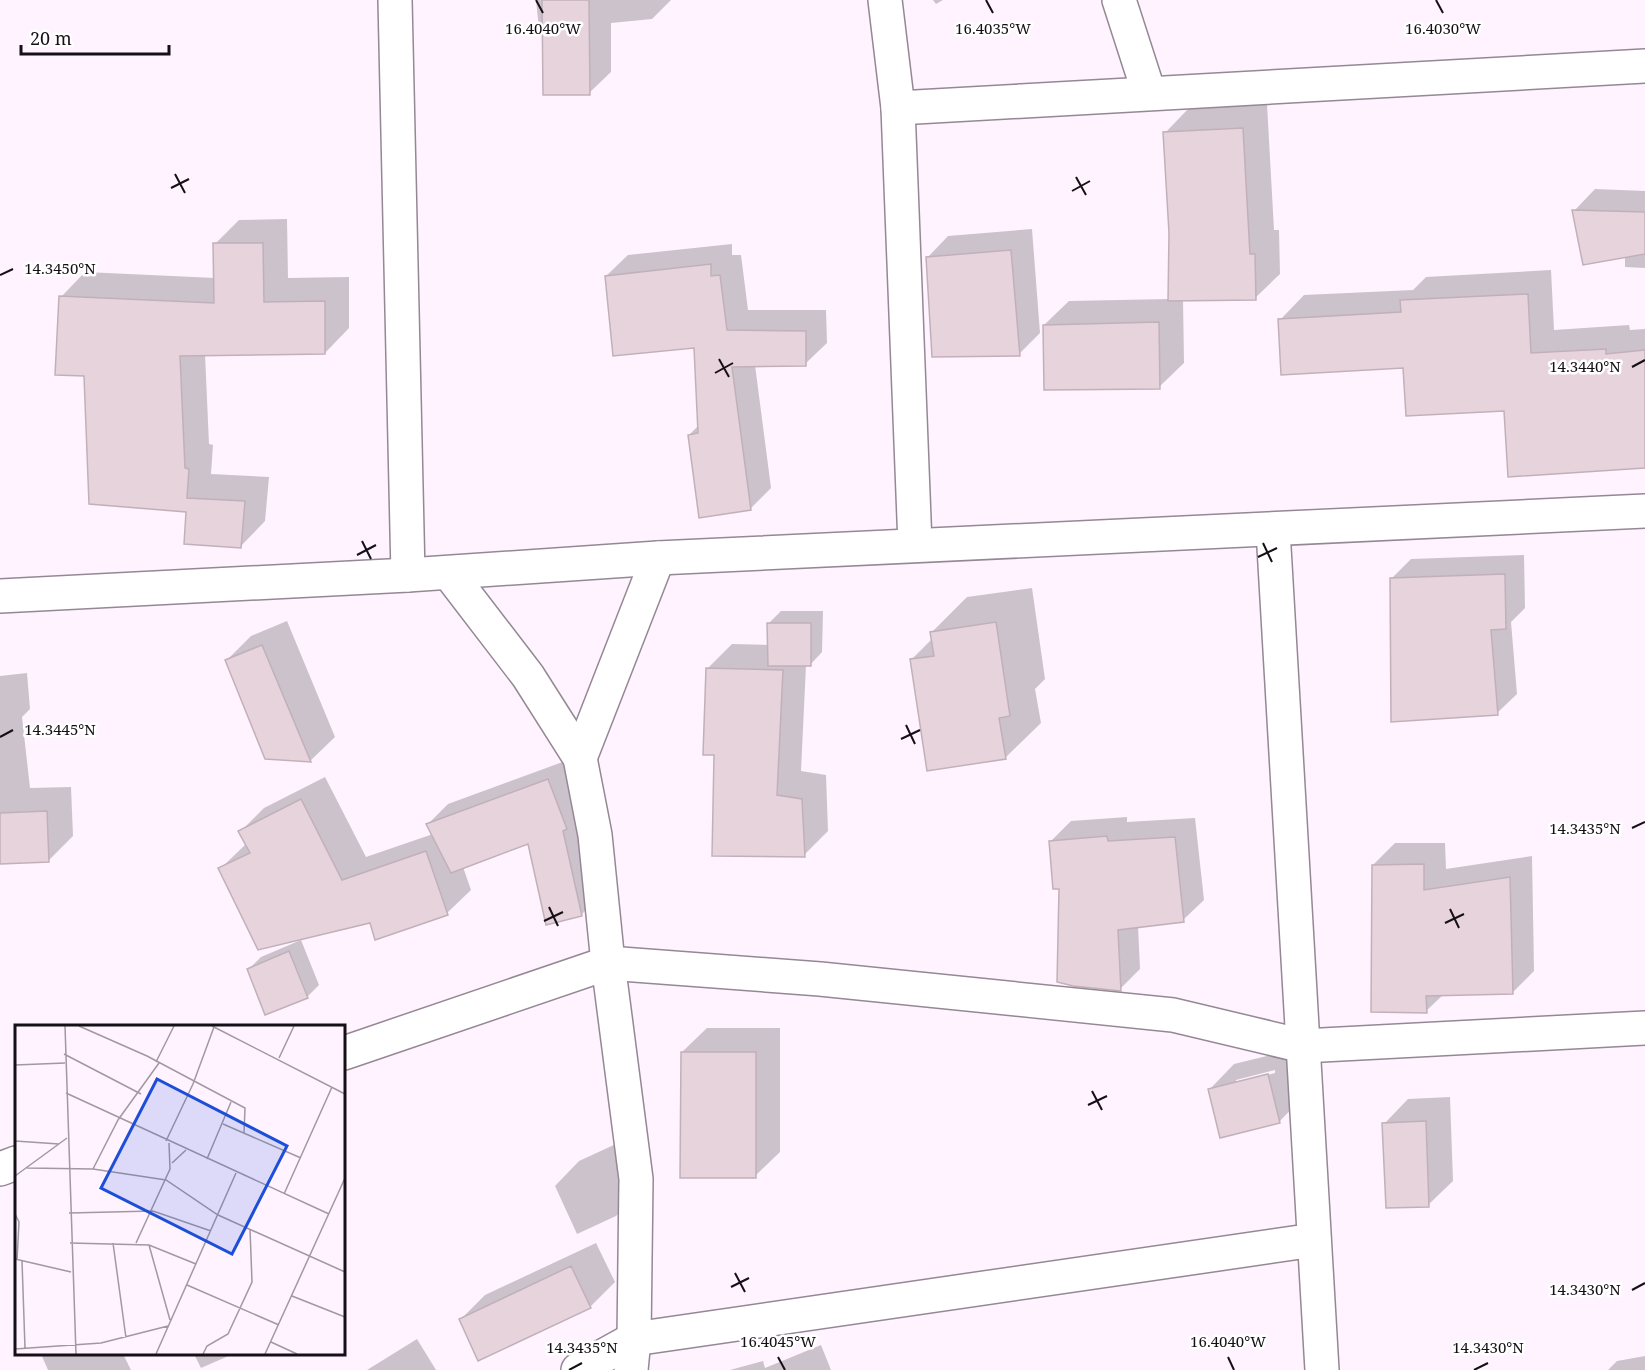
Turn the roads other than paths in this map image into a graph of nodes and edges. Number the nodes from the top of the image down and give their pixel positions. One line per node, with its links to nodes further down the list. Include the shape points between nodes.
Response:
1 (395, 0): 12 (street)
2 (885, 0): 6 (street)
3 (1119, 0): 5 (street)
4 (1645, 66): 5 (street)
5 (1149, 93): 6 (street)
6 (898, 108): 9 (street)
7 (1645, 511): 8 (street)
8 (1273, 530): 9 (street); 17 (street)
9 (915, 544): 10 (street)
10 (658, 558): 11 (street); 14 (street)
11 (449, 573): 12 (street); 14 (street, via 528,676)
12 (408, 575): 13 (street)
13 (0, 596)
14 (580, 758): 15 (street, via 595,835)
15 (608, 963): 17 (street, via 820,979 1173,1015); 18 (street); 22 (street, via 636,1179)
16 (1645, 1028): 17 (street)
17 (1303, 1046): 21 (street)
18 (345, 1053)
19 (15, 1163): 20 (street)
20 (0, 1169)
21 (1314, 1240): 22 (street); 24 (street)
22 (632, 1355): 23 (street)
23 (578, 1370)
24 (1322, 1370)

